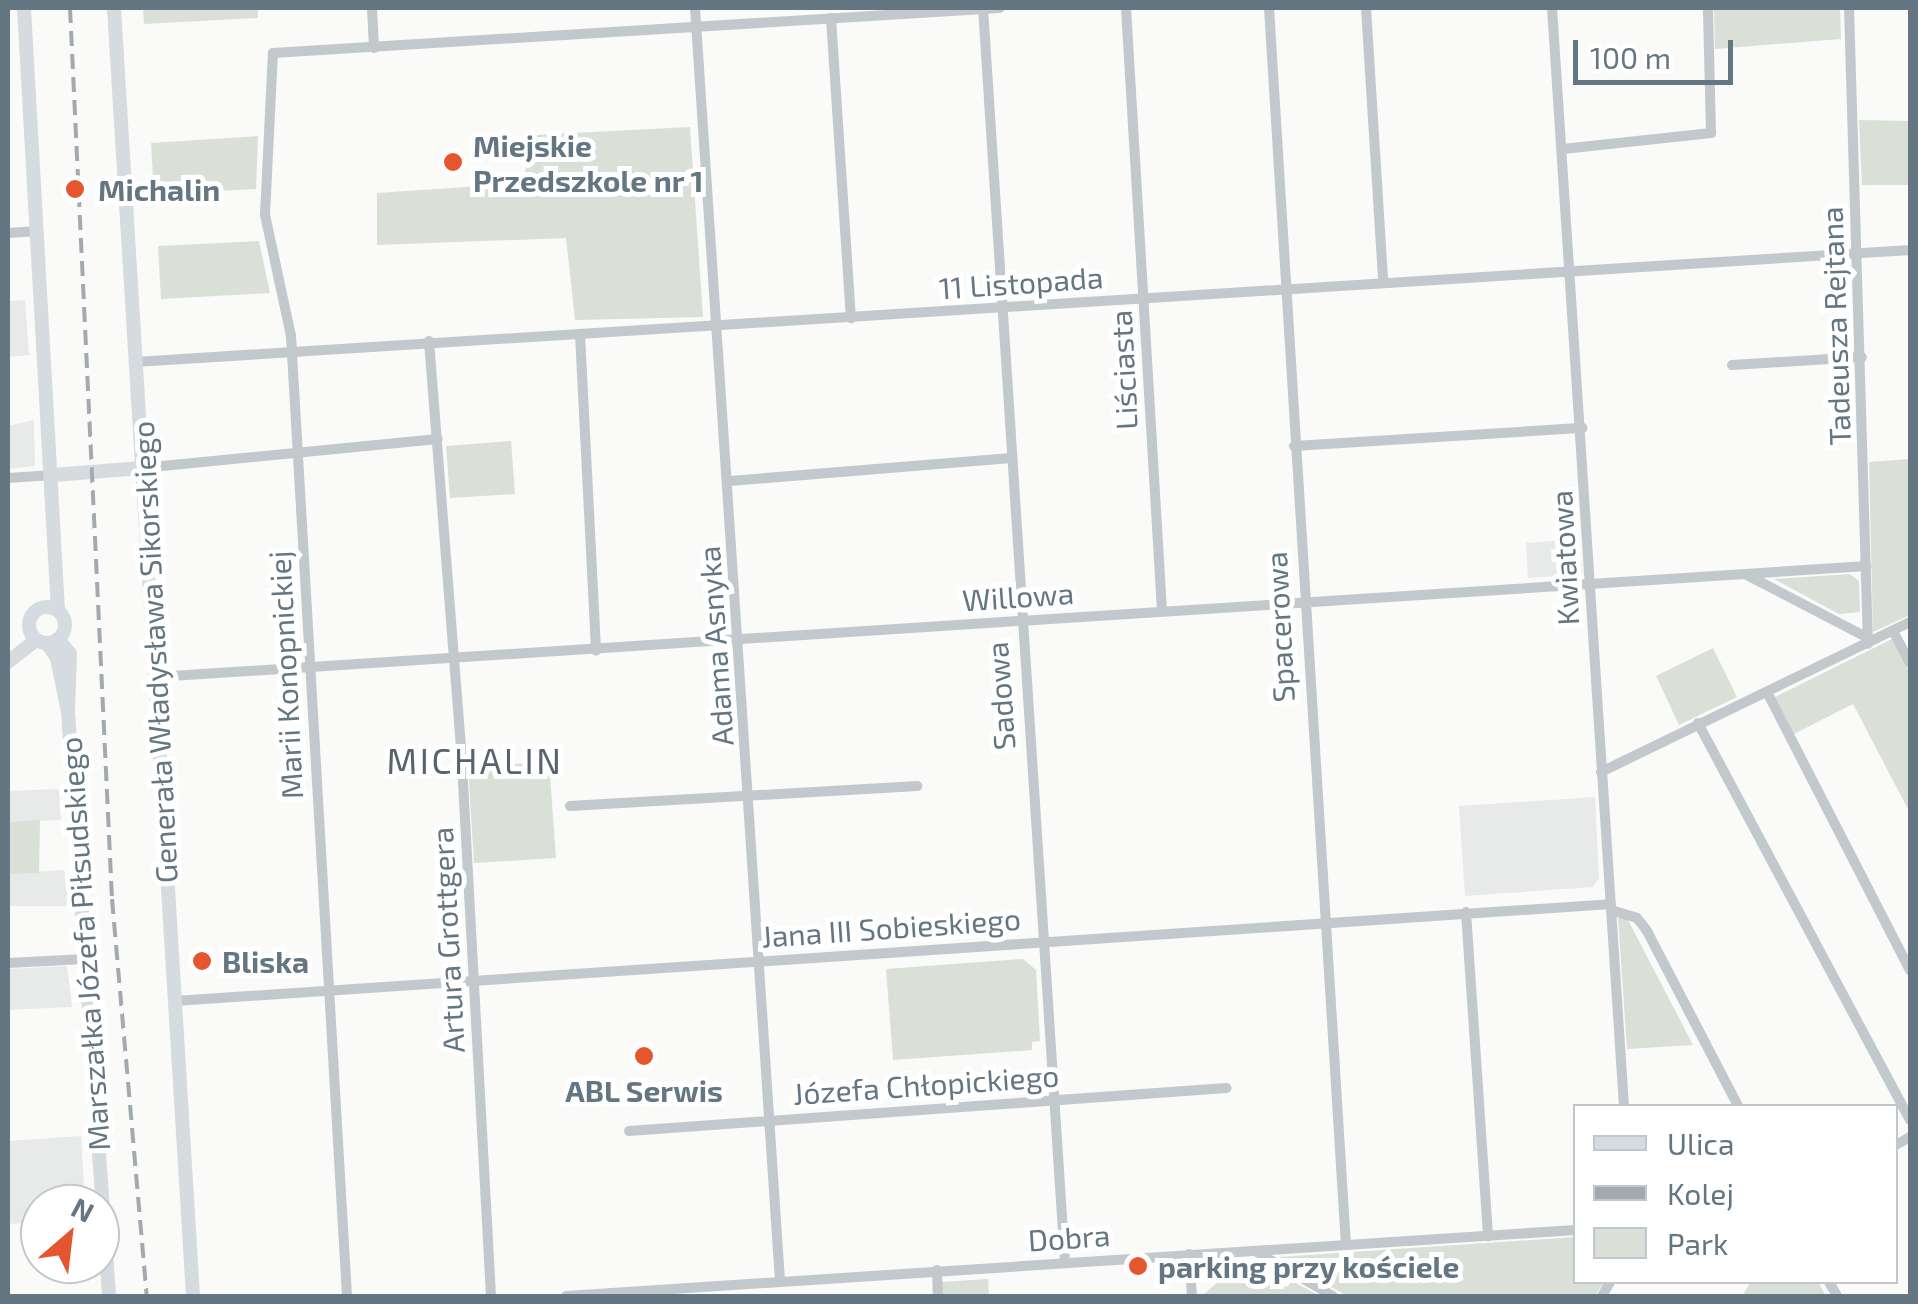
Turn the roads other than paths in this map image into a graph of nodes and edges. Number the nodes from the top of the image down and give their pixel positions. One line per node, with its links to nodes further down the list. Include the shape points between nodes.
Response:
1 (24, 8): 17 (main road)
2 (114, 8): 32 (main road, Generała Władysława Sikorskiego)
3 (372, 8): 15 (street)
4 (695, 8): 14 (street, Adama Asnyka)
5 (983, 8): 6 (street); 13 (street); 25 (street, Sadowa)
6 (1000, 8)
7 (1126, 8): 24 (street, Liściasta)
8 (1269, 8): 23 (street, Spacerowa)
9 (1366, 8): 22 (street)
10 (1552, 8): 16 (street, Kwiatowa)
11 (1708, 8): 16 (street, via 1711,133)
12 (1849, 8): 20 (street, Tadeusza Rejtana)
13 (831, 18): 14 (street); 26 (street)
14 (698, 28): 15 (street); 27 (street, Adama Asnyka)
15 (374, 48): 30 (street, Marii Konopnickiej, via 273,53 265,214)
16 (1562, 149): 21 (street, Kwiatowa)
17 (38, 232): 18 (street); 40 (main road)
18 (8, 233)
19 (1910, 250): 20 (street, 11 Listopada)
20 (1859, 253): 21 (street, 11 Listopada); 31 (street, Tadeusza Rejtana)
21 (1571, 269): 22 (street, 11 Listopada); 34 (street, Kwiatowa)
22 (1383, 282): 23 (street, 11 Listopada)
23 (1286, 287): 24 (street, 11 Listopada); 36 (street, Spacerowa)
24 (1144, 298): 25 (street, 11 Listopada); 48 (street, Liściasta)
25 (1002, 308): 26 (street, 11 Listopada); 38 (street, Sadowa)
26 (851, 318): 27 (street, 11 Listopada)
27 (719, 327): 28 (street, 11 Listopada); 42 (street, Adama Asnyka)
28 (580, 334): 29 (street, 11 Listopada); 56 (street)
29 (429, 341): 30 (street, 11 Listopada); 35 (street, Artura Grottgera)
30 (291, 352): 32 (street, 11 Listopada); 37 (street, Marii Konopnickiej)
31 (1862, 357): 33 (street); 43 (street, Tadeusza Rejtana)
32 (136, 362): 39 (main road, Generała Władysława Sikorskiego)
33 (1732, 365)
34 (1582, 428): 36 (street); 45 (street, Kwiatowa)
35 (438, 440): 37 (street); 57 (street, Artura Grottgera)
36 (1294, 446): 46 (street, Spacerowa)
37 (297, 454): 39 (street); 60 (street, Marii Konopnickiej)
38 (1011, 458): 42 (street); 49 (street, Sadowa)
39 (142, 468): 40 (main road); 61 (main road, Generała Władysława Sikorskiego)
40 (53, 476): 41 (street); 47 (main road)
41 (8, 478)
42 (730, 481): 53 (street, Adama Asnyka)
43 (1866, 566): 44 (street, Willowa); 54 (street, Tadeusza Rejtana)
44 (1744, 574): 45 (street, Willowa); 54 (street)
45 (1591, 582): 46 (street, Willowa); 64 (street, Kwiatowa)
46 (1304, 600): 48 (street, Willowa); 70 (street, Spacerowa)
47 (50, 609): 52 (main road, via 31,615); 52 (main road, Marszałka Józefa Piłsudskiego, via 65,623)
48 (1162, 611): 49 (street, Willowa)
49 (1020, 621): 53 (street, Willowa); 71 (street, Sadowa)
50 (1910, 622): 51 (street)
51 (1893, 631): 54 (street); 59 (street)
52 (42, 638): 55 (main road); 58 (main road); 72 (main road, Marszałka Józefa Piłsudskiego, via 70,654)
53 (740, 641): 56 (street, Willowa); 66 (street, Adama Asnyka)
54 (1868, 641): 62 (street)
55 (8, 650)
56 (596, 651): 57 (street, Willowa)
57 (454, 661): 60 (street, Willowa); 76 (street, Artura Grottgera)
58 (8, 662)
59 (1910, 663)
60 (310, 670): 61 (street, Willowa); 77 (street, Marii Konopnickiej)
61 (156, 677): 78 (main road, Generała Władysława Sikorskiego)
62 (1767, 692): 63 (street); 75 (street)
63 (1698, 723): 64 (street); 83 (street)
64 (1601, 772): 68 (street, Kwiatowa)
65 (917, 786): 66 (street)
66 (750, 796): 67 (street); 73 (street, Adama Asnyka)
67 (570, 806)
68 (1611, 907): 69 (street, Jana III Sobieskiego); 81 (street, Kwiatowa); 82 (street, via 1647,930)
69 (1466, 912): 70 (street, Jana III Sobieskiego); 87 (street)
70 (1325, 921): 71 (street, Jana III Sobieskiego); 88 (street, Spacerowa)
71 (1042, 941): 73 (street, Jana III Sobieskiego); 80 (street, Sadowa)
72 (85, 959): 74 (street); 95 (main road, Marszałka Józefa Piłsudskiego)
73 (760, 961): 76 (street, Jana III Sobieskiego); 84 (street, Adama Asnyka)
74 (8, 963)
75 (1910, 970)
76 (475, 980): 77 (street, Jana III Sobieskiego); 98 (street, Artura Grottgera)
77 (330, 990): 78 (street, Jana III Sobieskiego); 97 (street, Marii Konopnickiej)
78 (175, 1001): 96 (main road, Generała Władysława Sikorskiego)
79 (1226, 1088): 80 (street, Józefa Chłopickiego)
80 (1052, 1100): 84 (street, Józefa Chłopickiego); 91 (street, Sadowa)
81 (1624, 1104)
82 (1737, 1104)
83 (1910, 1120)
84 (768, 1121): 85 (street, Józefa Chłopickiego); 93 (street, Adama Asnyka)
85 (629, 1131)
86 (1573, 1230): 87 (street, Dobra)
87 (1488, 1236): 88 (street, Dobra)
88 (1346, 1244): 89 (street, Dobra)
89 (1254, 1251): 90 (street, Dobra); 102 (street)
90 (1189, 1254): 91 (street, Dobra); 101 (street)
91 (1065, 1262): 92 (street, Dobra)
92 (937, 1270): 93 (street, Dobra); 100 (street)
93 (780, 1282): 94 (street, Dobra)
94 (676, 1293): 99 (street, Dobra)
95 (109, 1296)
96 (193, 1296)
97 (347, 1296)
98 (492, 1296)
99 (566, 1296)
100 (938, 1296)
101 (1192, 1296)
102 (1333, 1296)

